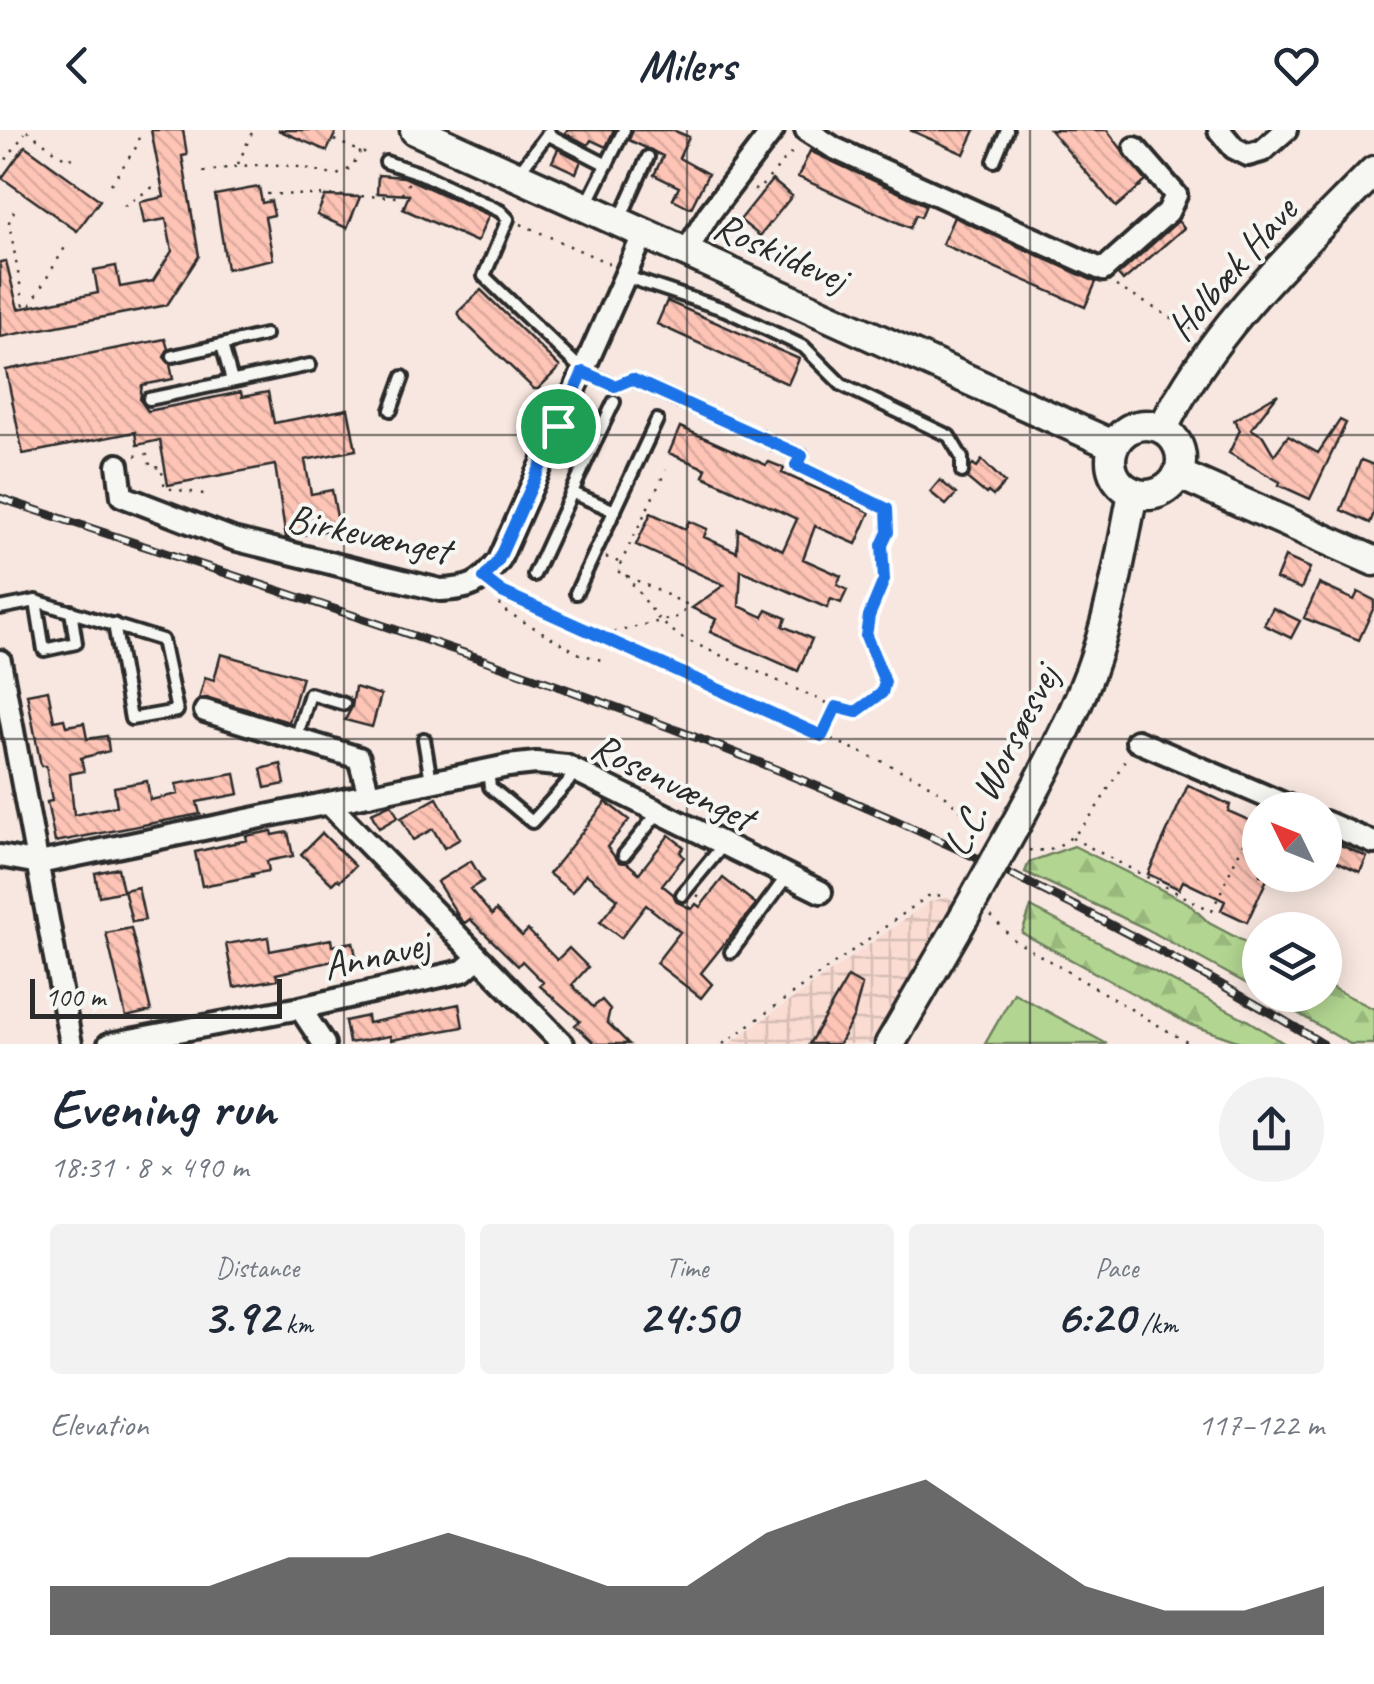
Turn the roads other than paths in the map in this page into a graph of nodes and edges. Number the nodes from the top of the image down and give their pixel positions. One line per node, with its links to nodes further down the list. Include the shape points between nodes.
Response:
1 (415, 130): 15 (street, Roskildevej)
2 (624, 130): 13 (lane)
3 (773, 130): 18 (street)
4 (1007, 130): 11 (lane)
5 (1219, 130): 6 (street, via 1248,155)
6 (1286, 130)
7 (549, 132): 13 (lane); 15 (lane)
8 (809, 132): 9 (street, via 1102,270 1168,212 1176,195)
9 (1134, 148)
10 (648, 157): 17 (lane)
11 (994, 161)
12 (386, 162): 24 (lane, via 508,219 484,276)
13 (607, 165): 16 (lane)
14 (1374, 171): 32 (street, Holbæk Have, via 1212,344)
15 (516, 176): 16 (street, Roskildevej)
16 (586, 207): 17 (street, Roskildevej)
17 (631, 227): 18 (street, Roskildevej); 19 (street, Birkevænget)
18 (686, 252): 34 (street, Roskildevej)
19 (625, 273): 24 (street, Birkevænget); 37 (lane, via 804,347 842,385 949,436)
20 (265, 335): 21 (lane)
21 (222, 345): 22 (lane); 26 (lane)
22 (173, 356)
23 (310, 365): 26 (lane)
24 (583, 372): 31 (street, Birkevænget); 35 (lane, via 615,386 632,379)
25 (403, 377): 29 (lane)
26 (232, 381): 27 (lane)
27 (148, 398)
28 (614, 402): 33 (lane)
29 (391, 410)
30 (658, 420): 41 (lane)
31 (558, 426): 33 (lane); 36 (street, Birkevænget, via 498,561 466,589 440,590 232,539 122,496)
32 (1163, 428): 34 (street, via 1135,426); 38 (street, via 1180,448)
33 (596, 442): 39 (lane)
34 (1114, 444): 40 (street, via 1111,468)
35 (802, 456)
36 (118, 465)
37 (962, 472)
38 (1178, 474): 40 (street, via 1154,494); 42 (street)
39 (573, 493): 41 (lane); 43 (lane)
40 (1133, 493): 78 (street, L.C. Worsøesvej, bridge, via 1090,671 1051,759)
41 (615, 511): 44 (lane)
42 (1374, 561)
43 (534, 574)
44 (576, 593)
45 (36, 601): 46 (lane); 47 (lane); 47 (lane, via 44,650 76,643)
46 (0, 608)
47 (70, 612): 48 (lane)
48 (114, 624): 48 (lane, via 162,640 178,711 132,720)
49 (0, 660): 67 (street)
50 (344, 704): 52 (lane, via 310,694)
51 (205, 711): 52 (street)
52 (296, 738): 59 (street, via 359,758)
53 (424, 739): 57 (lane)
54 (1137, 741): 58 (street)
55 (488, 770): 56 (street, Rosenvænget, via 536,763); 56 (lane, via 490,787 532,822); 57 (street, Rosenvænget)
56 (574, 770): 61 (street, Rosenvænget)
57 (432, 782): 59 (street, Rosenvænget)
58 (1256, 792)
59 (370, 795): 60 (street, Rosenvænget)
60 (329, 804): 67 (street, Rosenvænget); 72 (street)
61 (658, 812): 64 (street, Rosenvænget); 65 (lane)
62 (1342, 829): 63 (street)
63 (1374, 842)
64 (724, 844): 68 (street, Rosenvænget); 70 (lane)
65 (624, 855)
66 (0, 856): 67 (street, Rosenvænget)
67 (40, 862): 74 (street)
68 (788, 875): 69 (street, Rosenvænget); 71 (lane)
69 (821, 892)
70 (682, 895)
71 (731, 952)
72 (478, 958): 73 (street, Annavej, via 463,970); 77 (street)
73 (300, 1008): 75 (street, Annavej); 76 (street)
74 (71, 1044)
75 (109, 1044)
76 (324, 1044)
77 (564, 1044)
78 (890, 1044)

